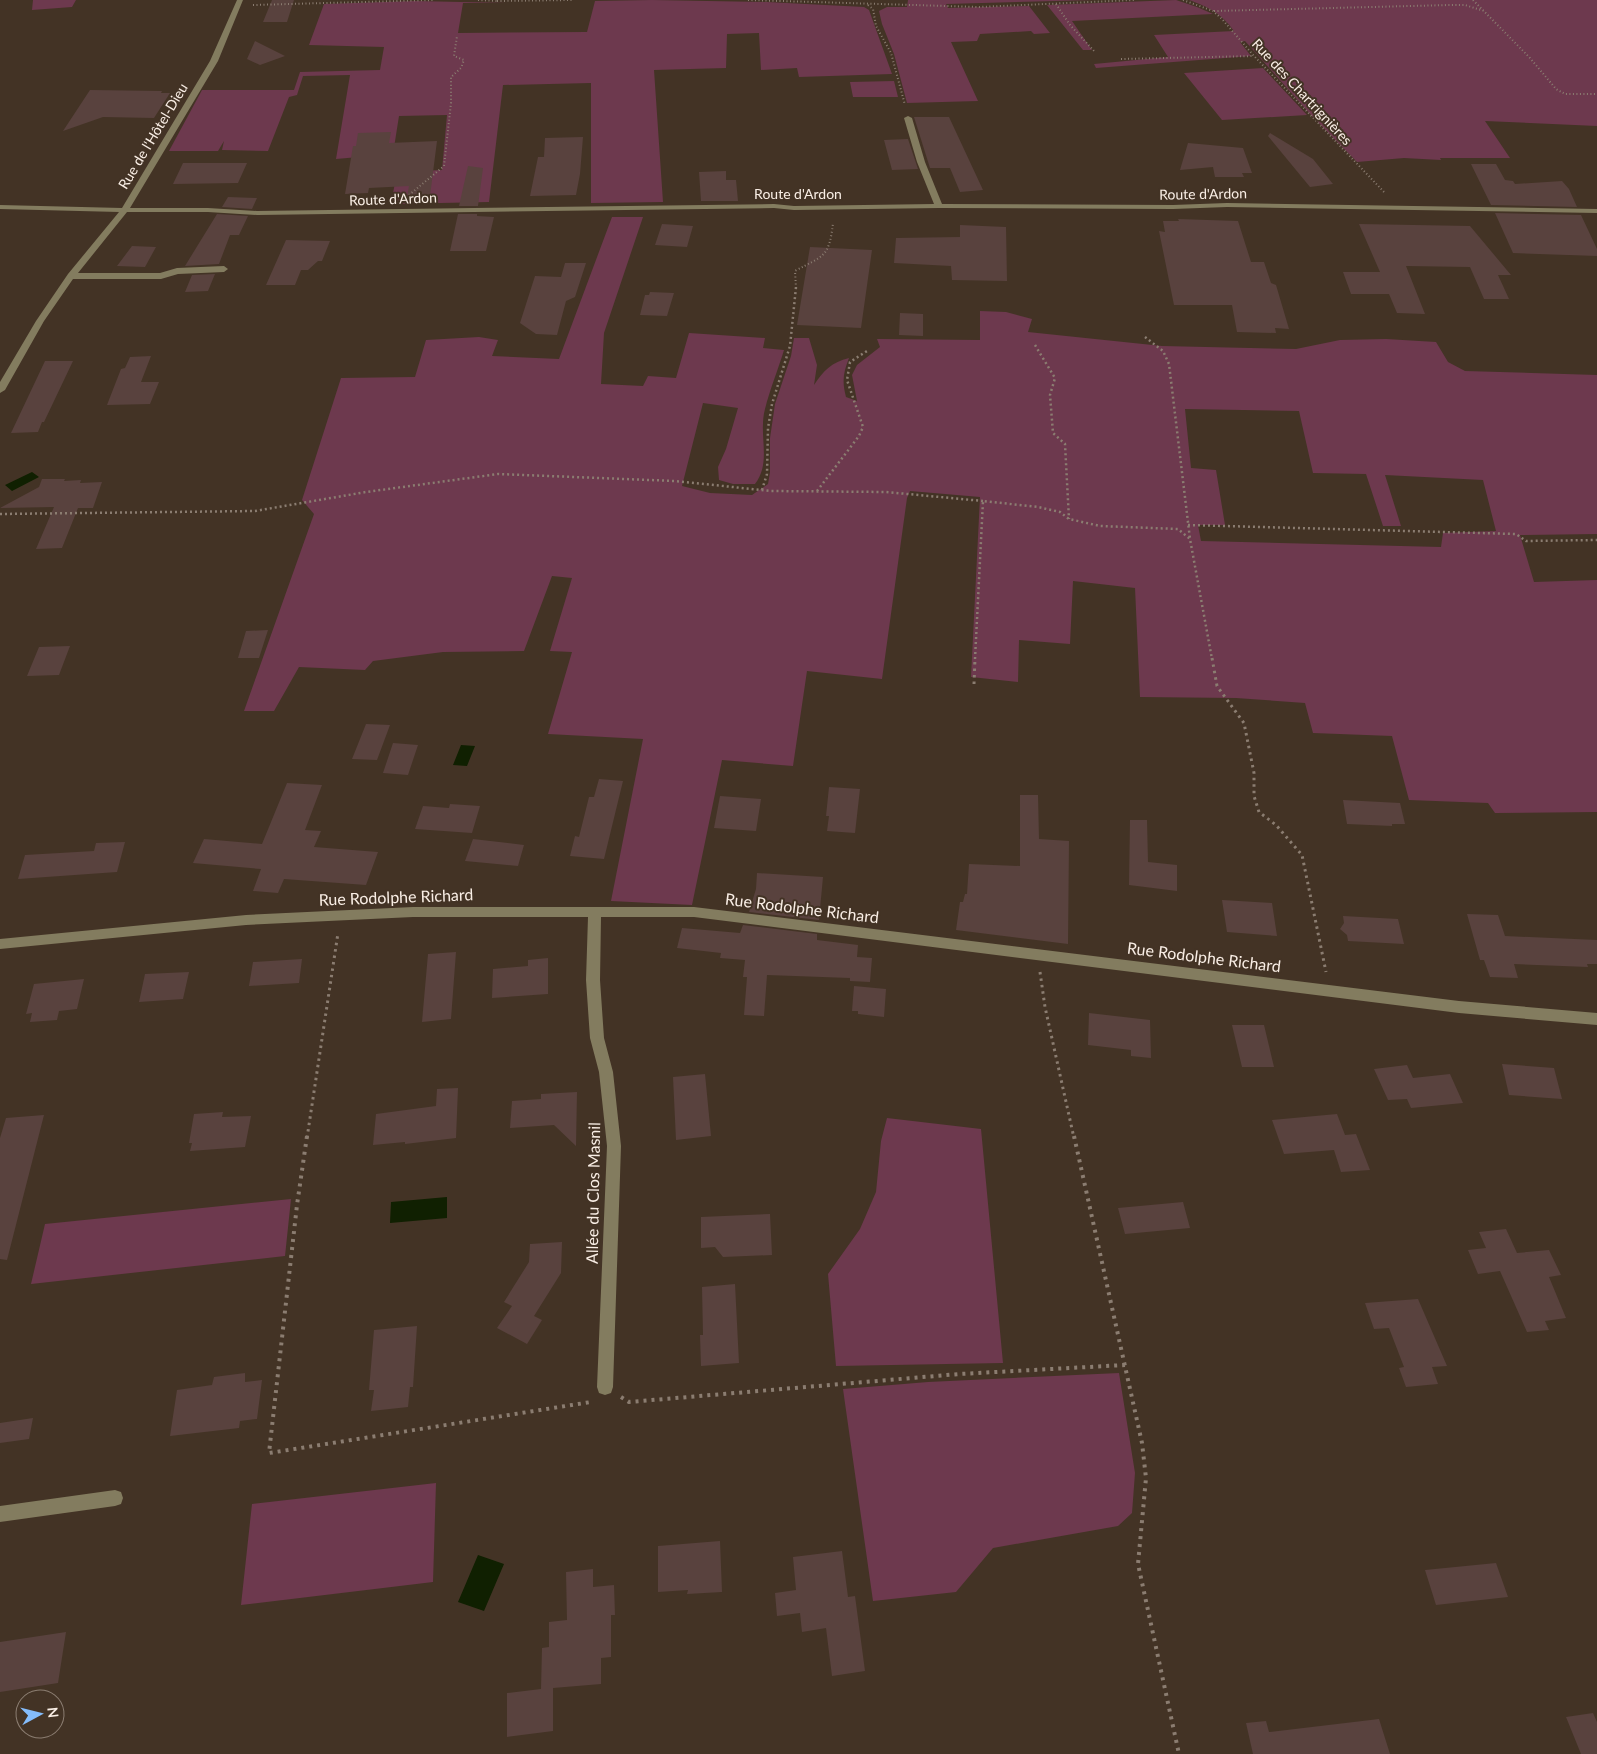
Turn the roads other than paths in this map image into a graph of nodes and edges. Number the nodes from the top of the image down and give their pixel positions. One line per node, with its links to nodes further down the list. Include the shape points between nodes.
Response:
1 (239, 3): 5 (street, Rue de l'Hôtel-Dieu, via 214,61)
2 (908, 118): 3 (street)
3 (939, 206): 5 (street, Route d'Ardon, via 257,213); 6 (street, Route d'Ardon, via 1227,205)
4 (0, 207): 5 (street, Route d'Ardon)
5 (125, 210): 8 (street, Rue de l'Hôtel-Dieu)
6 (1597, 211)
7 (224, 269): 8 (street, via 177,271 161,276)
8 (72, 276): 9 (street, Rue de l'Hôtel-Dieu, via 40,321)
9 (0, 390)
10 (595, 912): 11 (street, Rue Rodolphe Richard, via 413,912 246,920); 12 (street, Rue Rodolphe Richard, via 694,912 1458,1007); 13 (street, Allée du Clos Masnil, via 593,980 597,1038 606,1072 614,1146)
11 (0, 944)
12 (1597, 1019)
13 (605, 1387)
14 (115, 1498): 15 (street)
15 (0, 1514)

